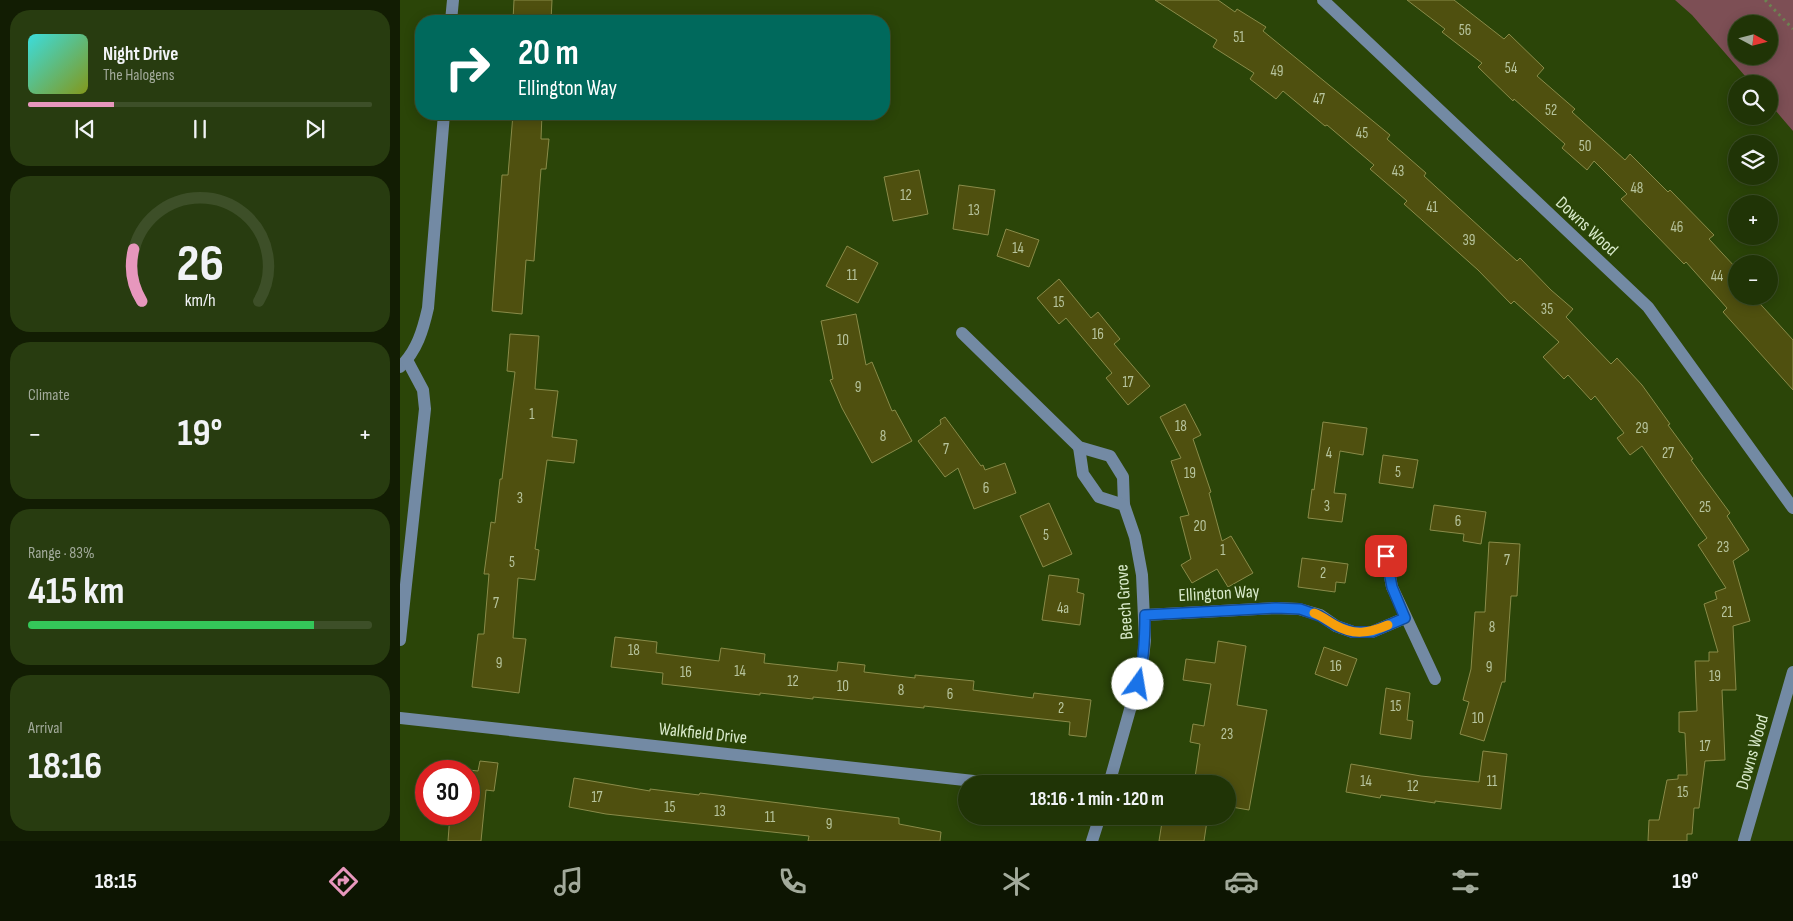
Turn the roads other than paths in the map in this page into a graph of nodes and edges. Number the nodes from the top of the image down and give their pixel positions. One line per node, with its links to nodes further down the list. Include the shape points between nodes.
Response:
1 (453, 0): 3 (street)
2 (1323, 0): 9 (street, Downs Wood, via 1648,307)
3 (452, 15)
4 (444, 120): 6 (street, via 428,308 421,336)
5 (962, 333): 7 (street, Beech Grove)
6 (404, 363): 13 (street, via 423,390 425,409)
7 (1079, 447): 8 (street, via 1083,474 1099,497); 8 (street, Beech Grove, via 1110,456 1123,478)
8 (1124, 505): 11 (street, Beech Grove, via 1136,537)
9 (1793, 508)
10 (1386, 556): 12 (street, via 1392,587)
11 (1145, 615): 12 (street, Ellington Way, via 1300,609 1353,632 1372,632); 17 (street, Beech Grove, via 1142,667)
12 (1405, 618): 15 (street)
13 (400, 640)
14 (1793, 672): 21 (street, Downs Wood)
15 (1435, 679)
16 (400, 718): 18 (street, Walkfield Drive)
17 (1112, 775)
18 (958, 779)
19 (1097, 825): 20 (street)
20 (1092, 841)
21 (1744, 841)

